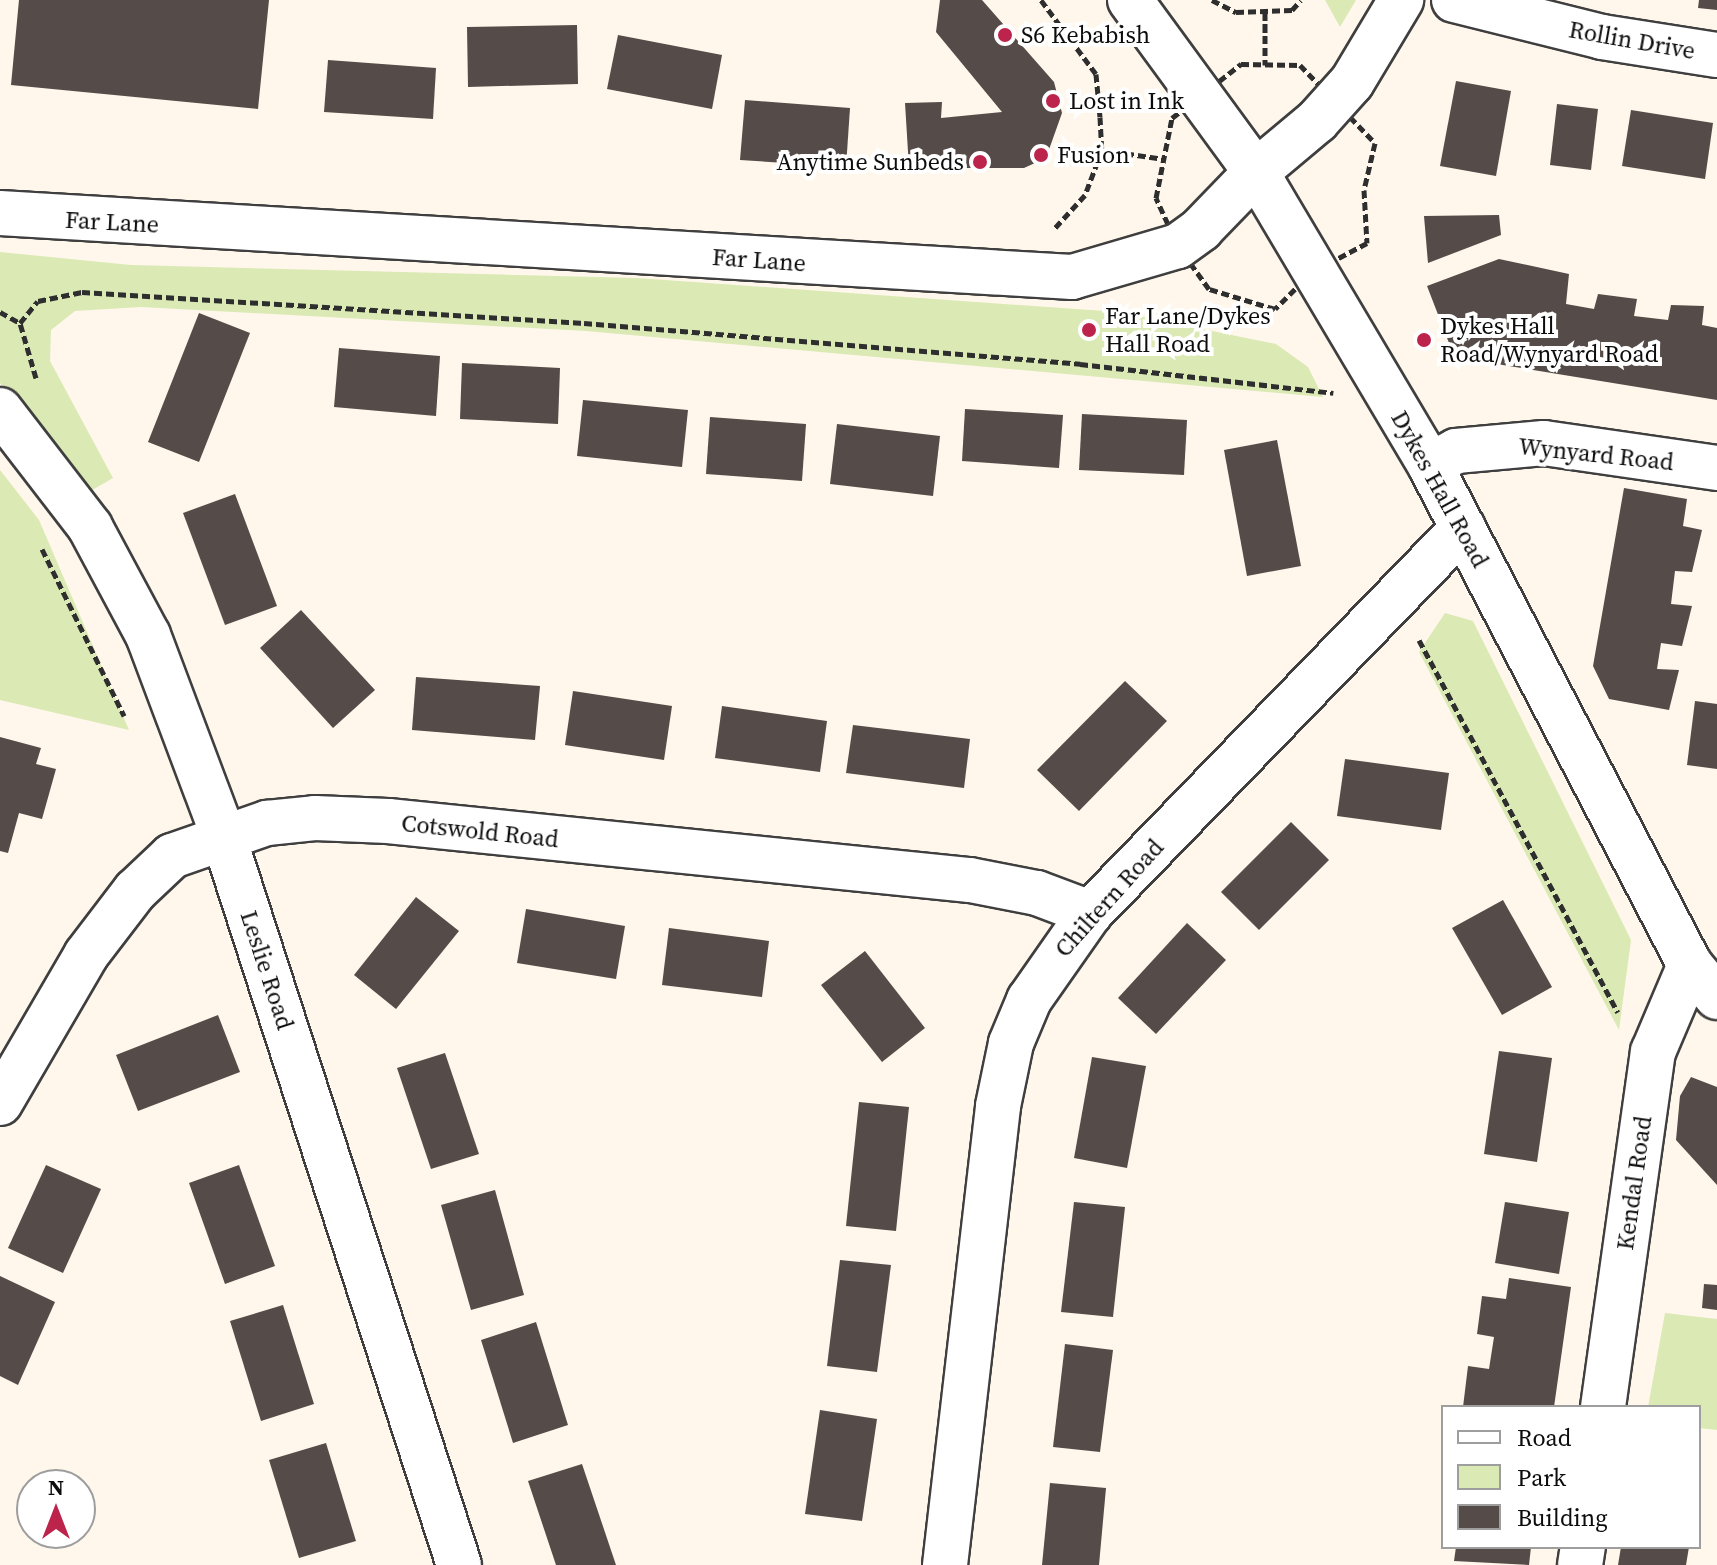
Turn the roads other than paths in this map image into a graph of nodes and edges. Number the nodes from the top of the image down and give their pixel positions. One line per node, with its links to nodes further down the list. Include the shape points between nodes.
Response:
1 (1130, 0): 5 (street, Dykes Hall Road)
2 (1401, 0): 5 (street, Far Lane, via 1352,82 1317,121)
3 (1454, 0): 4 (street, Rollin Drive, via 1602,37)
4 (1717, 55)
5 (1256, 172): 6 (street, Far Lane, via 1201,229 1151,258 1072,277); 8 (street, Dykes Hall Road)
6 (0, 213)
7 (0, 410): 11 (street, Leslie Road, via 90,527 148,635)
8 (1430, 465): 9 (street, Wynyard Road, via 1456,451 1544,443); 10 (street, Dykes Hall Road)
9 (1717, 468)
10 (1463, 528): 12 (street, Chiltern Road); 13 (street, Dykes Hall Road)
11 (223, 835): 12 (street, Cotswold Road, via 315,818 388,821 970,880 1037,893); 14 (street, Cotswold Road, via 172,856 135,891 86,955); 16 (street, Leslie Road)
12 (1090, 913): 17 (street, Chiltern Road, via 1045,971 1011,1043 998,1106)
13 (1704, 981): 15 (street, Kendal Road, via 1653,1052)
14 (0, 1103)
15 (1603, 1405)
16 (459, 1565)
17 (945, 1565)

